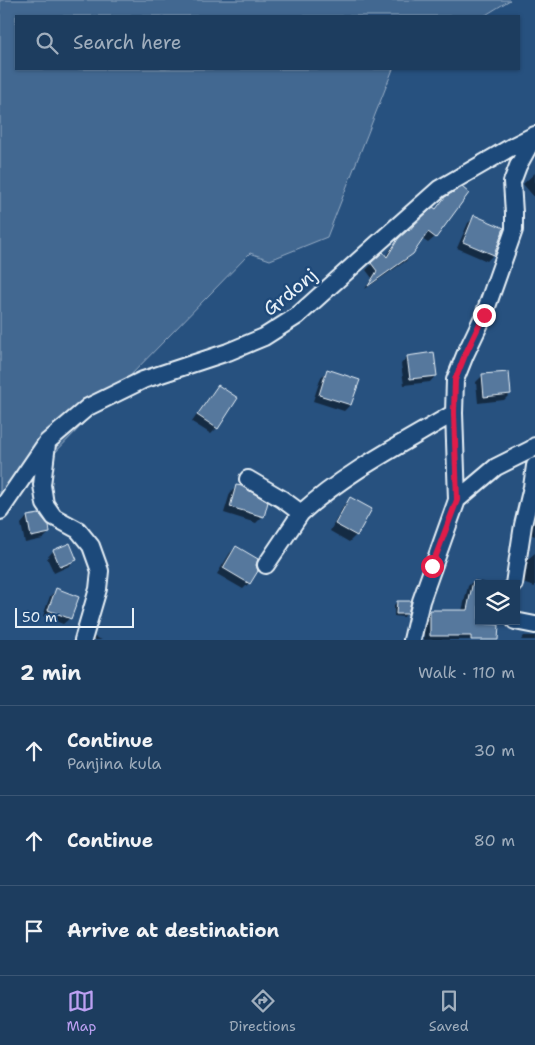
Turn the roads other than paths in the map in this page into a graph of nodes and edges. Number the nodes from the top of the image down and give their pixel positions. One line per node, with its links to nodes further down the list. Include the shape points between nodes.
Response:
1 (535, 135): 2 (street, via 512,182 514,230 484,315 455,380); 3 (street, Grdonj, via 440,189 297,316 264,337 143,380 88,407)
2 (454, 413): 7 (street); 9 (street, via 357,471)
3 (47, 442): 8 (street, Grdonj); 14 (street, via 42,485 45,504 54,517 78,530 91,546 100,571)
4 (534, 451): 7 (street, via 496,467)
5 (535, 466): 11 (street)
6 (248, 479): 9 (street)
7 (457, 500): 15 (street, via 421,600)
8 (0, 511)
9 (301, 513): 10 (street)
10 (266, 565)
11 (515, 580)
12 (520, 622): 13 (street)
13 (535, 625)
14 (83, 640)
15 (412, 640)

